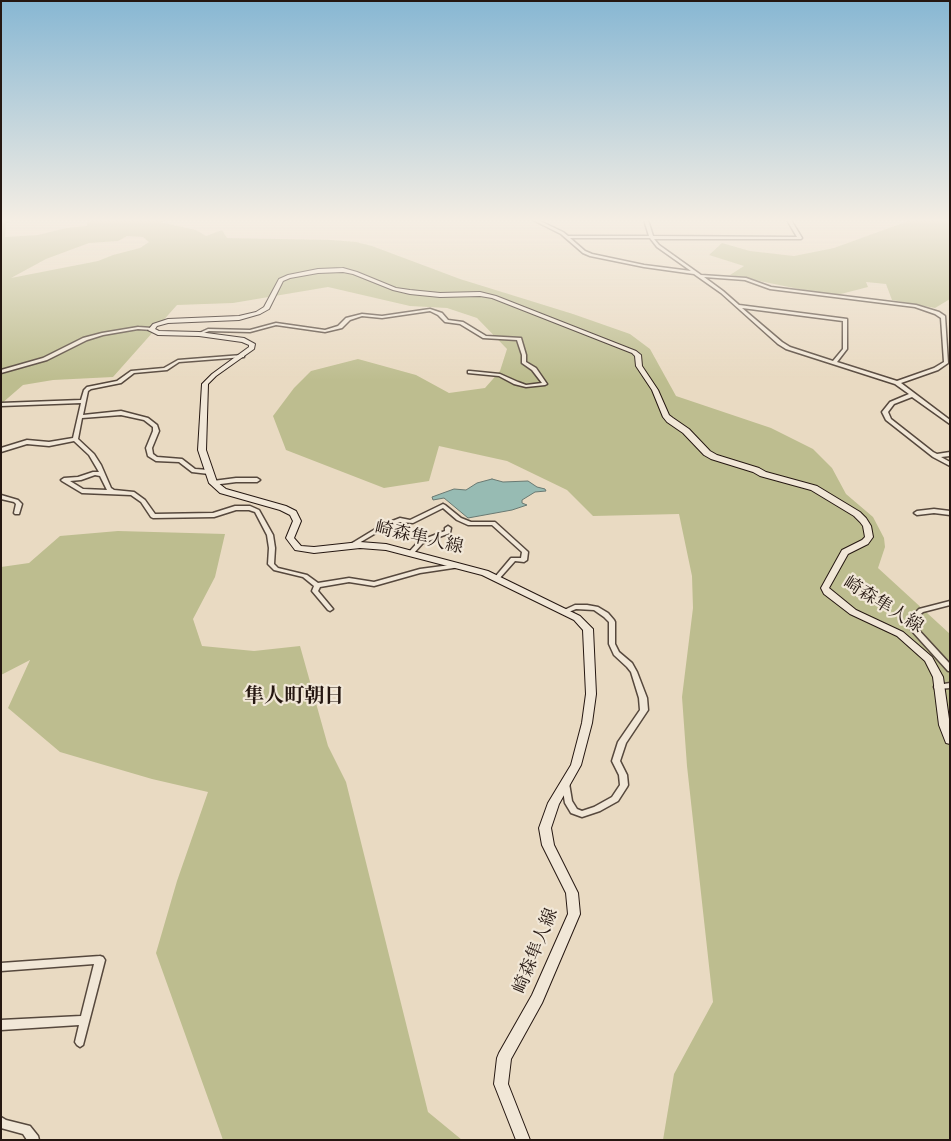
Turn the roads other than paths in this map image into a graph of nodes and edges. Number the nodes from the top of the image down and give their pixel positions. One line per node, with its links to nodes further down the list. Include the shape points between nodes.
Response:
1 (301, 273): 6 (main road, 崎森隼人線, via 281,280 268,308 258,313 230,319 168,321)
2 (356, 273): 43 (main road, 崎森隼人線, via 410,292 494,297 628,348 638,355 639,366 666,415 708,453 763,474 814,488 863,520 870,537 842,556 825,588 853,612 907,639 934,667)
3 (687, 273): 4 (street)
4 (698, 275): 5 (street); 12 (street, via 746,279 770,288 916,306 937,313 943,317 946,363 936,370)
5 (738, 306): 9 (street, via 788,348); 9 (street, via 845,320 845,349)
6 (152, 329): 7 (main road, via 162,334); 10 (street, via 102,334 45,359)
7 (199, 334): 8 (main road, via 252,344 252,348); 11 (street, via 208,330 250,331 276,324 316,331 332,330 355,316 382,317 430,310 485,337 518,340 524,363 534,369 545,384 526,386 500,375)
8 (242, 356): 14 (street, via 178,361 165,369 133,372 119,382 89,388); 23 (main road, via 205,384 202,450)
9 (834, 363): 12 (street)
10 (1, 372)
11 (470, 372)
12 (897, 383): 13 (street)
13 (912, 395): 17 (street); 21 (street, via 892,403 886,415)
14 (83, 401): 15 (street); 16 (street)
15 (1, 405)
16 (80, 417): 18 (street); 23 (street, via 121,413 146,419 156,431 149,448 150,455 156,459 180,460 194,471)
17 (950, 422)
18 (75, 439): 19 (street, via 48,444 27,442); 24 (street, via 91,454)
19 (1, 450)
20 (950, 454): 21 (street)
21 (935, 456): 22 (street)
22 (950, 464)
23 (209, 472): 26 (main road)
24 (103, 475): 27 (street); 27 (street, via 95,473 64,480 82,491)
25 (257, 480): 26 (street)
26 (213, 483): 33 (main road, 崎森隼人線, via 232,495 293,513 296,521 290,538 298,548 314,550)
27 (113, 492): 37 (street, via 132,493 154,516 208,515 236,508 257,511 270,535 271,564 276,569 306,576)
28 (1, 497): 29 (street, via 19,504)
29 (17, 513)
30 (950, 513): 31 (street)
31 (917, 514)
32 (448, 528): 34 (street, via 448,532 422,542)
33 (352, 545): 34 (main road, 崎森隼人線, via 386,547); 36 (street, via 384,526 400,520 411,522 443,506 470,524 493,523 525,552 524,560 512,559)
34 (411, 554): 35 (main road, 崎森隼人線)
35 (458, 566): 36 (main road, 崎森隼人線); 37 (street, via 420,571 374,584 349,580)
36 (497, 578): 40 (main road, 崎森隼人線)
37 (317, 585): 39 (street, via 316,591)
38 (950, 603): 41 (street, via 921,610 912,619 913,628)
39 (330, 609)
40 (564, 612): 45 (main road, 崎森隼人線, via 588,628 591,684 583,742); 45 (street, via 588,606 596,608 612,622 612,644 634,672 644,710 622,742 616,761 624,785 615,799 582,814 574,811 568,801)
41 (950, 669)
42 (950, 685): 43 (street)
43 (938, 688): 44 (main road, 崎森隼人線, via 944,726)
44 (950, 740)
45 (566, 785): 52 (main road, 崎森隼人線, via 554,803 545,828 548,844 572,892 574,914 537,999 504,1058 501,1084)
46 (1, 967): 47 (street, via 100,960)
47 (85, 1020): 48 (street); 49 (street)
48 (1, 1025)
49 (80, 1042)
50 (1, 1122): 51 (street, via 26,1130)
51 (34, 1140)
52 (523, 1140)

